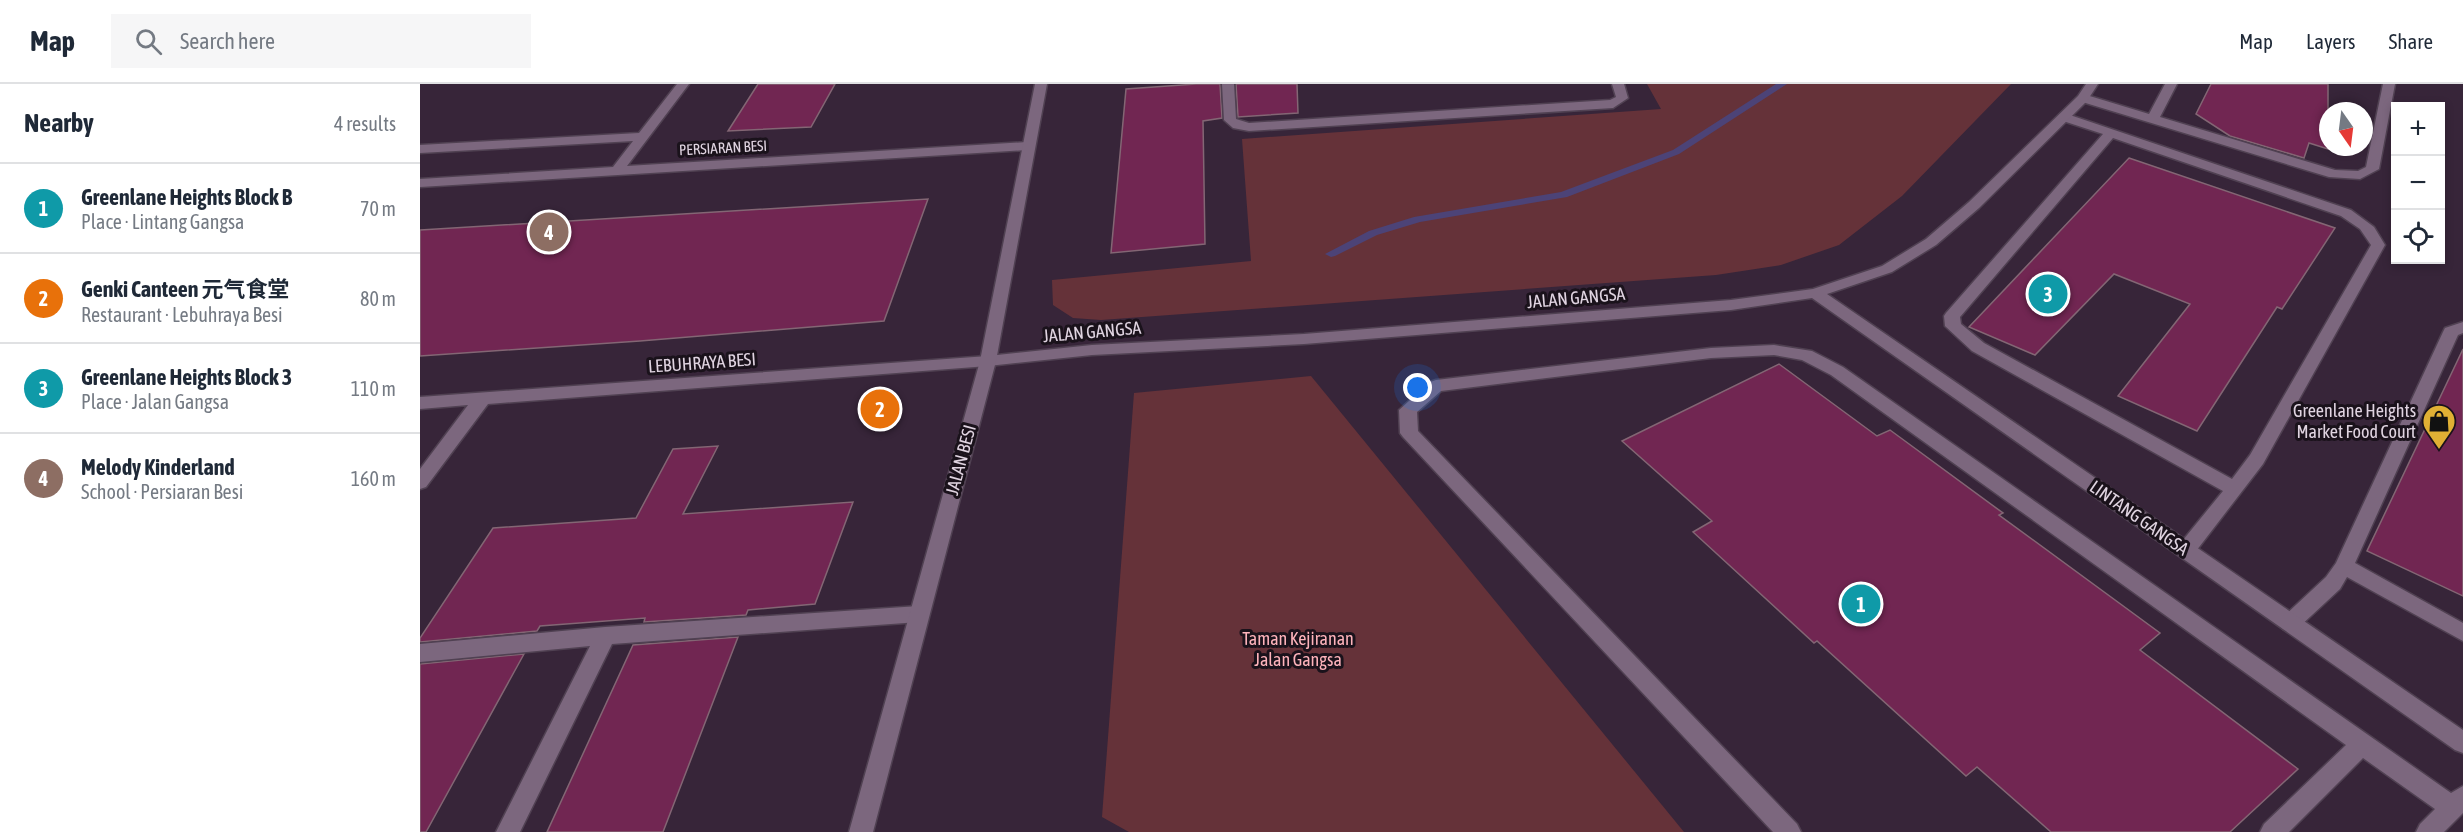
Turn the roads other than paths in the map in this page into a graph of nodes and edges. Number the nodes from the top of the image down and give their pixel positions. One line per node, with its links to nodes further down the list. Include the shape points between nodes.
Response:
1 (682, 84): 12 (street)
2 (1041, 84): 13 (street, JALAN BESI)
3 (1228, 84): 4 (street, via 1230,120 1249,127 1614,104 1622,98)
4 (1618, 84)
5 (2092, 84): 8 (street, JALAN GANGSA)
6 (2171, 84): 10 (street)
7 (2389, 84): 10 (street, via 2372,169 2360,174 2334,174)
8 (2083, 98): 9 (street, JALAN GANGSA); 10 (street)
9 (2064, 117): 11 (street); 17 (street, JALAN GANGSA, via 1931,242 1887,268)
10 (2153, 119)
11 (2111, 133): 23 (street, via 2346,213 2373,233 2378,245 2257,459); 23 (street, via 1952,316 1953,326 1978,347)
12 (643, 137): 14 (street); 15 (street)
13 (1027, 146): 15 (street, PERSIARAN BESI); 19 (street, JALAN BESI)
14 (420, 149)
15 (617, 171): 16 (street, PERSIARAN BESI)
16 (420, 183)
17 (1815, 293): 19 (street, JALAN GANGSA, via 1731,305 1304,339 1092,350); 24 (street, LINTANG GANGSA)
18 (2463, 327): 25 (street, via 2451,333)
19 (988, 361): 20 (street, LEBUHRAYA BESI); 26 (street, JALAN BESI)
20 (482, 399): 21 (street, LEBUHRAYA BESI); 22 (street)
21 (420, 403)
22 (420, 482)
23 (2235, 489): 24 (street)
24 (2186, 550): 27 (street, LINTANG GANGSA)
25 (2344, 566): 27 (street, via 2333,583); 28 (street)
26 (918, 614): 29 (street); 35 (street, JALAN BESI)
27 (2290, 623): 32 (street, LINTANG GANGSA)
28 (2463, 633)
29 (605, 636): 30 (street); 34 (street)
30 (420, 653)
31 (2363, 743): 33 (street); 36 (street, via 1837,372 1806,355 1774,350 1711,353 1436,386 1408,410 1409,433); 37 (street)
32 (2463, 743)
33 (2458, 802): 38 (street)
34 (508, 832)
35 (861, 832)
36 (1789, 832)
37 (2272, 832)
38 (2428, 832)

